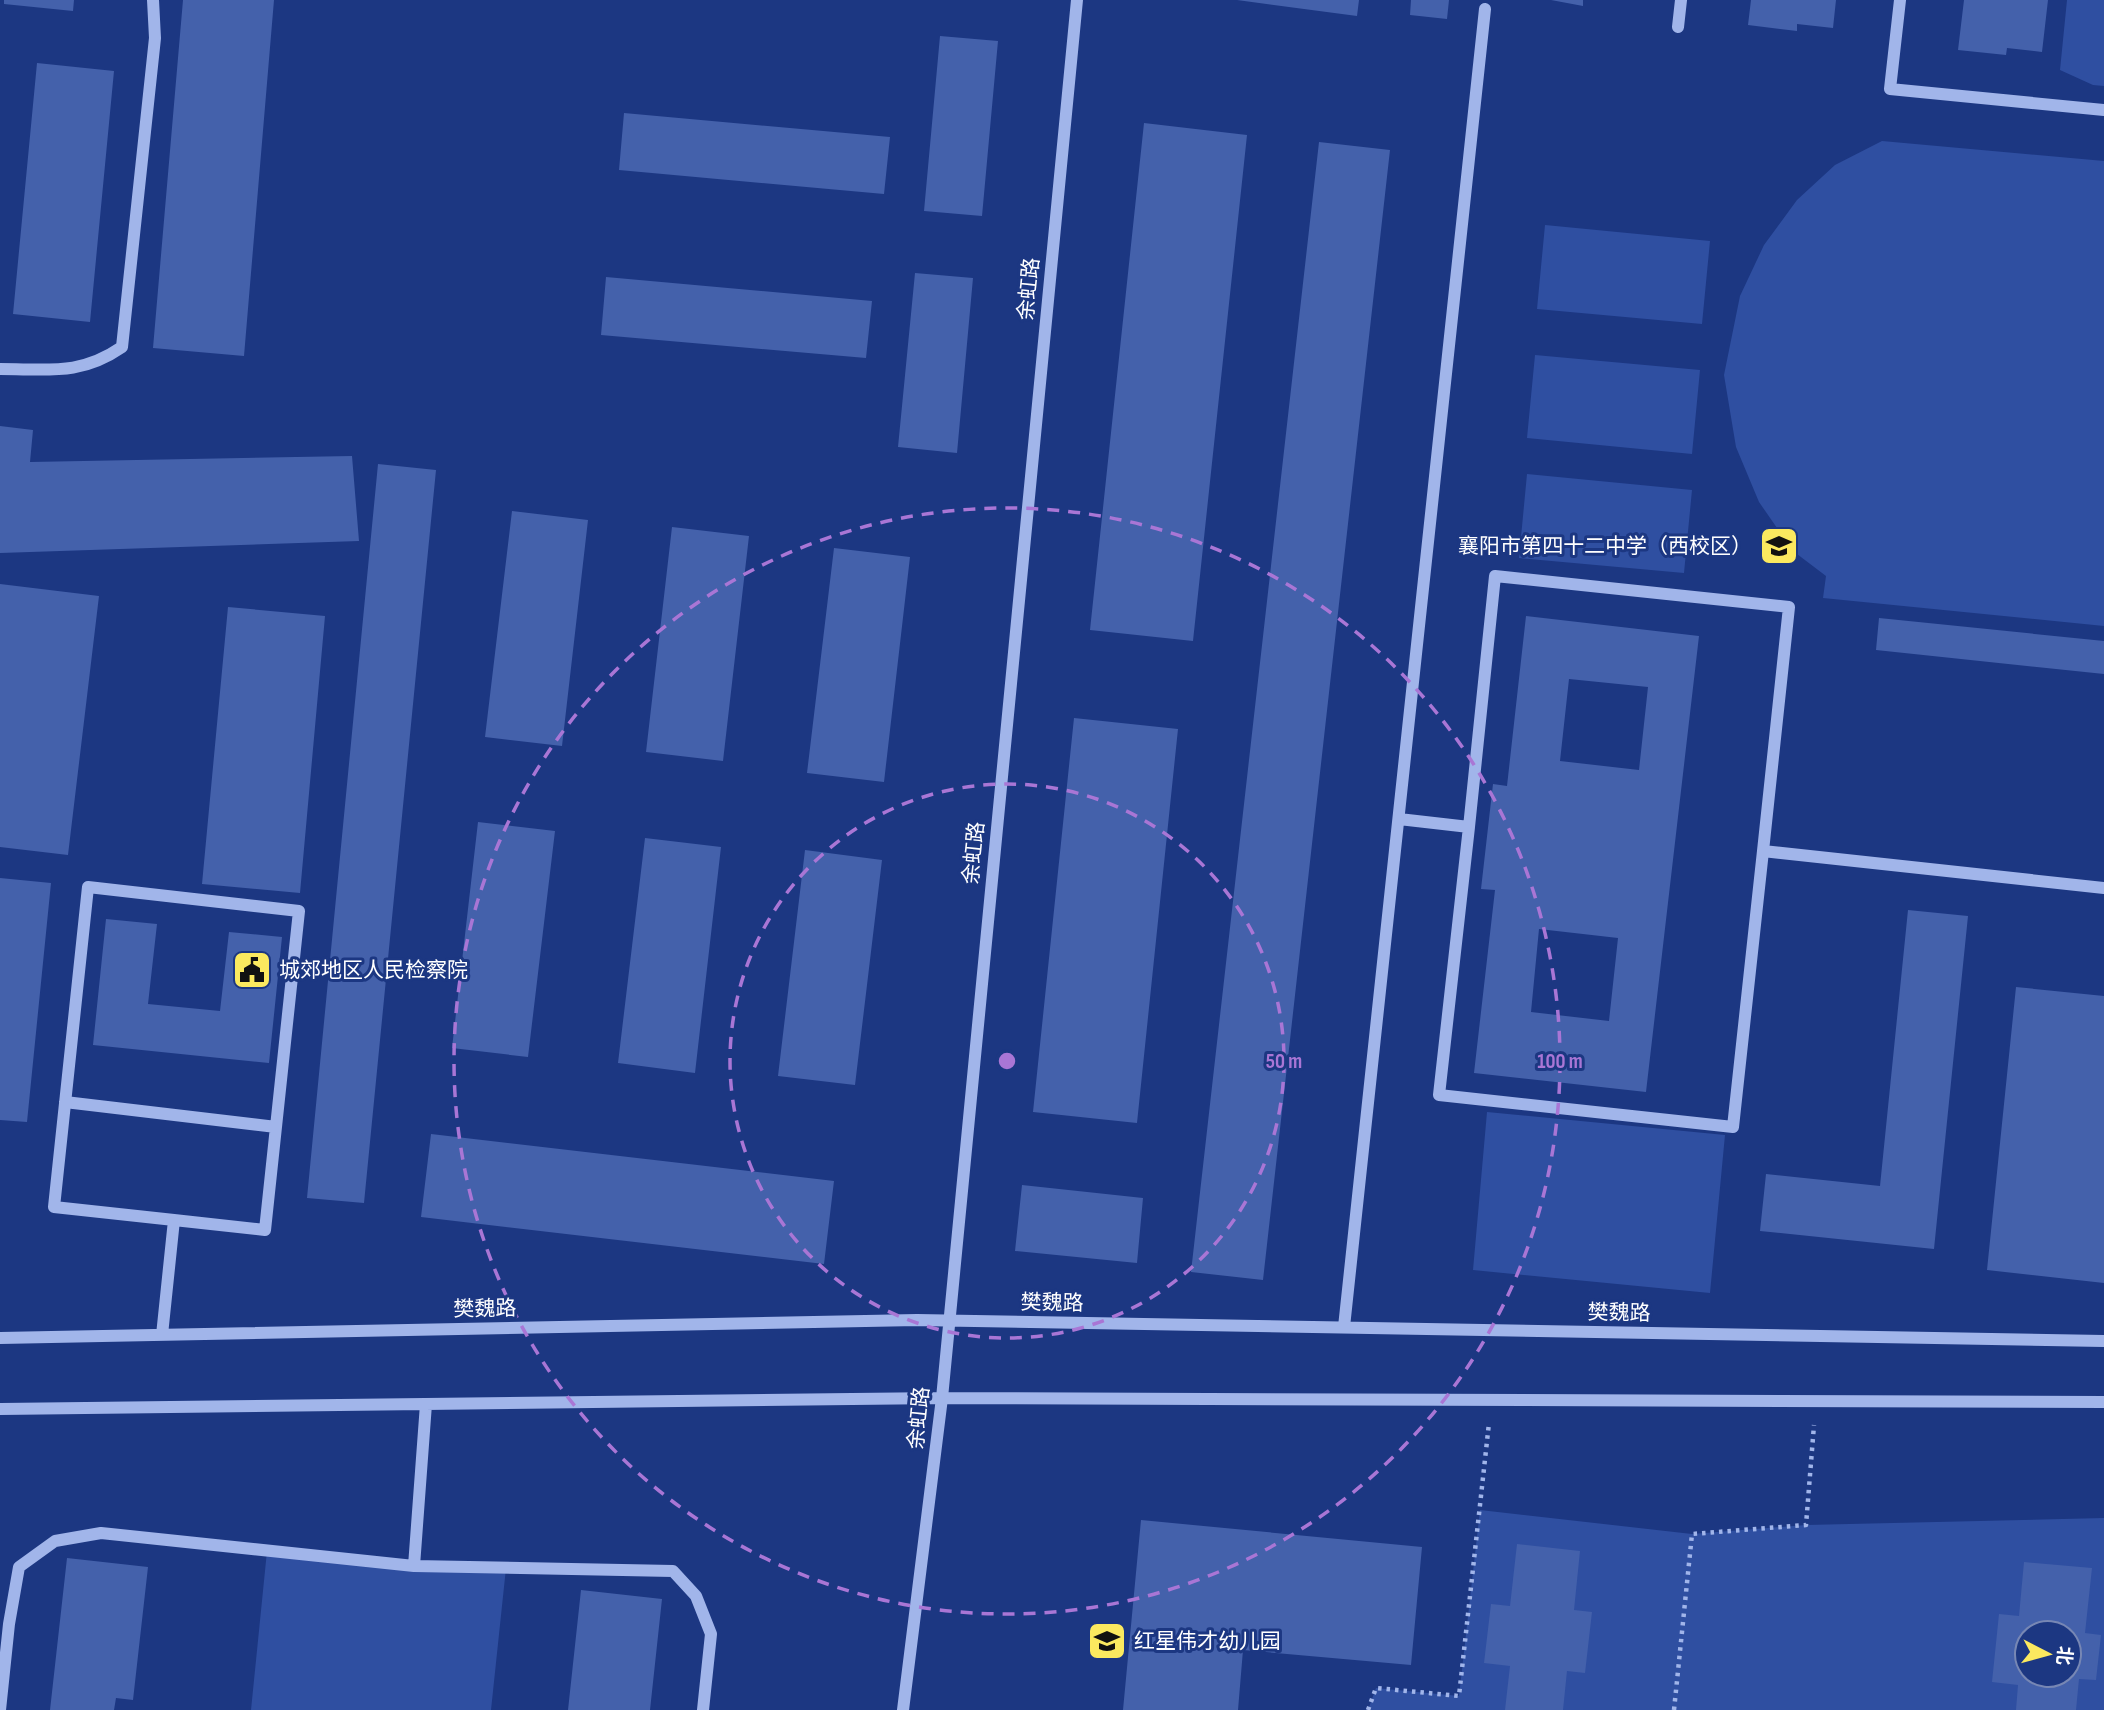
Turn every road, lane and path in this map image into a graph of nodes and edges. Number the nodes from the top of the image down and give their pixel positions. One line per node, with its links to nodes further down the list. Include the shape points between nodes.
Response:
1 (153, 0): 8 (street, via 155,38 122,347 102,361 74,370)
2 (1077, 0): 16 (street, 余虹路)
3 (1681, 0): 6 (street)
4 (1900, 0): 7 (street, via 1890,89)
5 (1485, 9): 9 (street)
6 (1678, 27)
7 (2104, 110)
8 (0, 369)
9 (1399, 819): 10 (street); 17 (street)
10 (1469, 827): 11 (street, via 1495,576 1789,607); 11 (street, via 1439,1095 1733,1127)
11 (1763, 851): 12 (street)
12 (2104, 888)
13 (65, 1102): 14 (street); 14 (street, via 88,887 299,911); 15 (street, via 54,1207)
14 (276, 1127): 15 (street, via 265,1230)
15 (174, 1220): 18 (street)
16 (948, 1320): 17 (street, 樊魏路); 18 (street, 樊魏路); 21 (street, 余虹路)
17 (1344, 1327): 20 (street, 樊魏路)
18 (162, 1335): 19 (street, 樊魏路)
19 (0, 1338)
20 (2104, 1341)
21 (942, 1398): 22 (street); 25 (street); 30 (street, 余虹路)
22 (1492, 1400): 23 (street); 31 (path, via 1459,1696 1376,1688)
23 (1815, 1401): 24 (street); 32 (path, via 1806,1525 1692,1534)
24 (2104, 1402)
25 (426, 1404): 26 (street); 27 (street)
26 (0, 1409)
27 (414, 1566): 28 (street, via 101,1533 55,1541 19,1567); 29 (street, via 673,1571 696,1596 711,1634)
28 (0, 1710)
29 (704, 1710)
30 (904, 1710)
31 (1368, 1710)
32 (1674, 1710)

